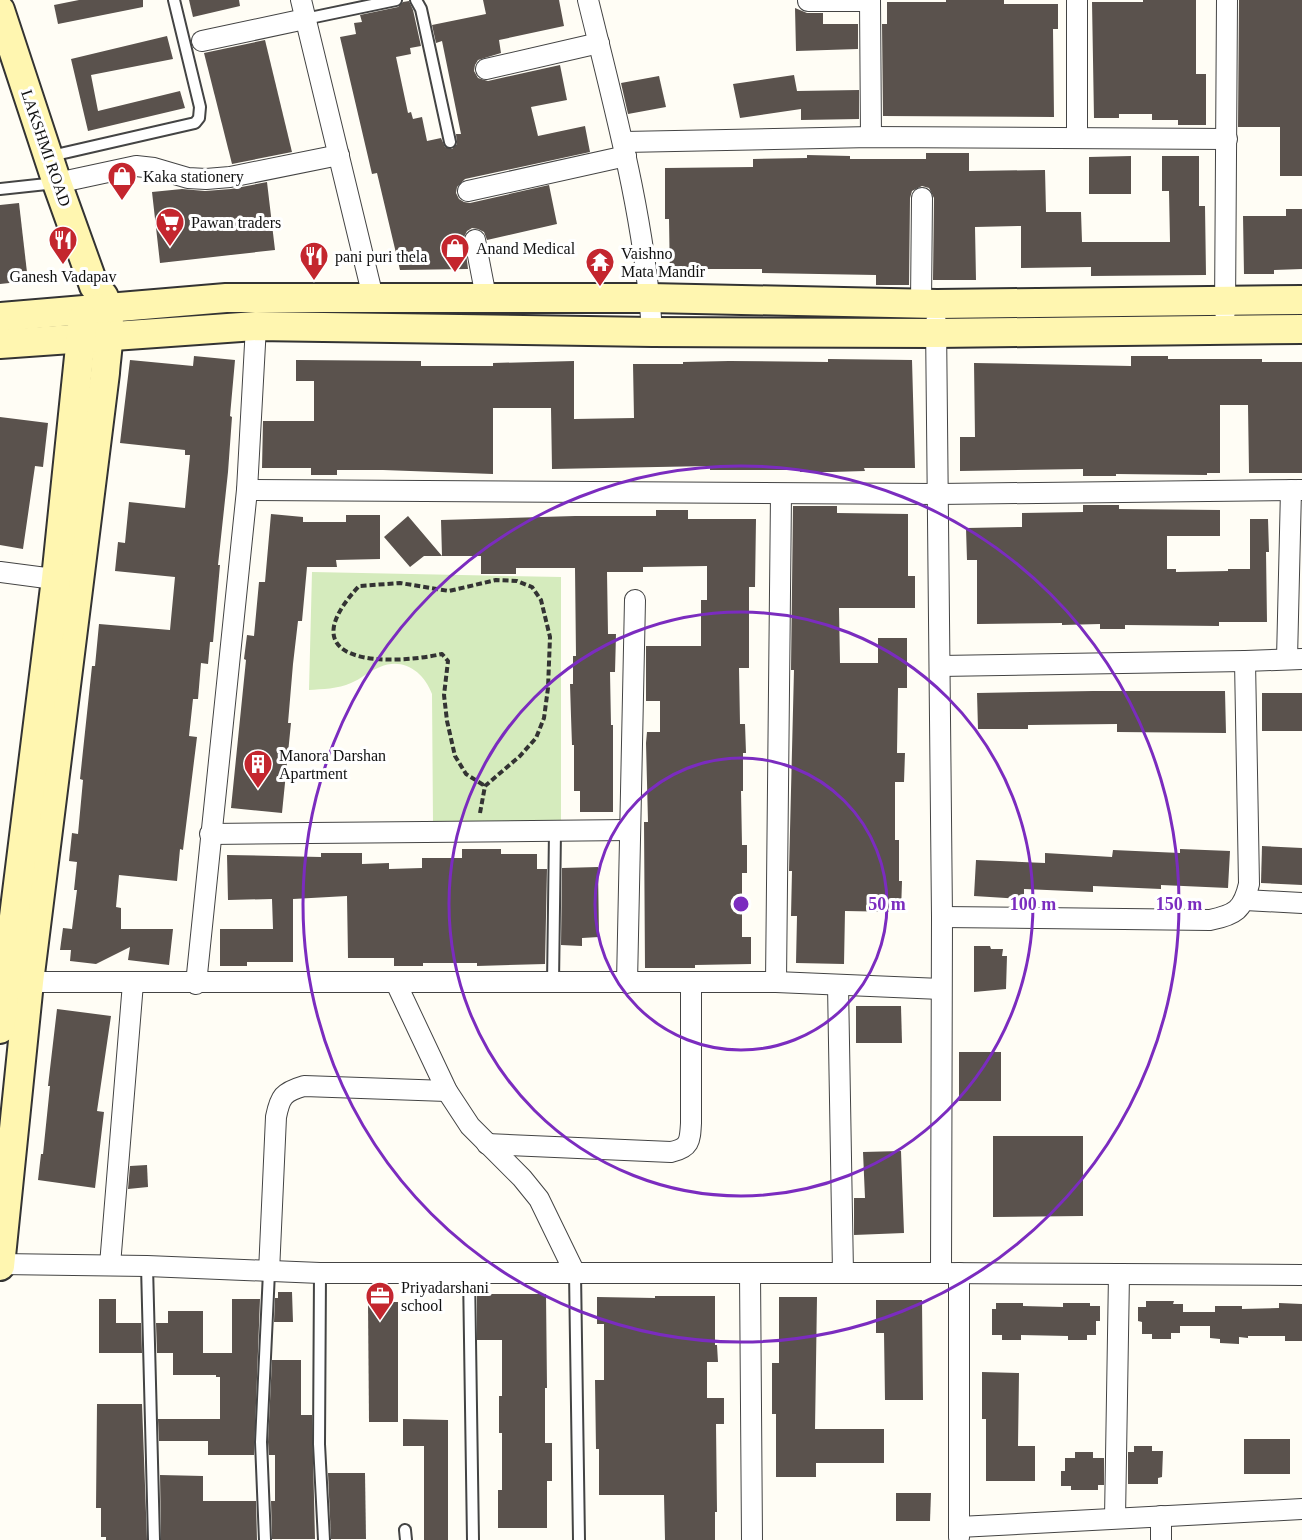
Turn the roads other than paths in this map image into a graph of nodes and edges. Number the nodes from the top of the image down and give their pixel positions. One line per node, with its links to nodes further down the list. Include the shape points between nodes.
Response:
1 (174, 0): 19 (lane, via 200,106 199,118 195,123)
2 (396, 0): 8 (lane)
3 (416, 0): 16 (lane)
4 (588, 0): 11 (street)
5 (1077, 0): 14 (street)
6 (1227, 0): 15 (street)
7 (808, 1): 13 (street, via 870,1)
8 (303, 9): 10 (street); 18 (street)
9 (0, 10): 19 (main road, LAKSHMI ROAD)
10 (202, 41)
11 (598, 44): 12 (street); 17 (street)
12 (486, 69)
13 (872, 137): 14 (street); 17 (street)
14 (1077, 138): 15 (street)
15 (1227, 139): 27 (street)
16 (450, 142)
17 (625, 149): 21 (street); 26 (street)
18 (339, 155): 19 (street, via 206,179 136,166); 24 (street)
19 (53, 170): 20 (lane); 29 (main road, LAKSHMI ROAD)
20 (0, 189)
21 (468, 190)
22 (922, 198): 30 (street)
23 (475, 240): 25 (street)
24 (373, 297): 25 (main road); 29 (main road)
25 (486, 297): 26 (main road)
26 (650, 298): 30 (main road); 35 (street)
27 (1226, 300): 28 (main road); 30 (main road); 34 (street)
28 (1302, 300)
29 (95, 301): 31 (main road); 37 (main road, LAKSHMI ROAD)
30 (929, 304): 36 (street)
31 (0, 317)
32 (256, 326): 35 (main road); 37 (main road); 39 (street)
33 (1302, 329): 34 (main road)
34 (1225, 330): 36 (main road)
35 (652, 332): 36 (main road)
36 (936, 333): 42 (street)
37 (95, 336): 38 (main road); 44 (main road, LAKSHMI ROAD, via 105,373)
38 (0, 344)
39 (247, 490): 41 (street); 51 (street)
40 (1297, 490): 42 (street); 46 (street)
41 (781, 494): 42 (street); 58 (street)
42 (938, 494): 48 (street)
43 (0, 572): 44 (street)
44 (67, 581): 53 (main road, LAKSHMI ROAD)
45 (635, 600): 49 (street)
46 (1295, 659): 47 (street)
47 (1245, 662): 48 (street); 52 (street, via 1249,884)
48 (940, 666): 55 (street)
49 (630, 830): 50 (street); 62 (street)
50 (555, 831): 51 (street); 61 (lane)
51 (210, 834): 63 (street)
52 (1245, 900): 54 (street); 55 (street, via 1238,911 1210,920)
53 (18, 901): 56 (main road, LAKSHMI ROAD)
54 (1302, 903)
55 (942, 917): 65 (street)
56 (18, 982): 59 (street); 66 (main road); 69 (main road)
57 (691, 982): 58 (street); 62 (street); 68 (street, via 691,1123 690,1141 682,1150)
58 (776, 982): 64 (street)
59 (133, 983): 63 (street); 70 (street)
60 (396, 983): 61 (street); 63 (street); 67 (street)
61 (554, 983): 62 (street)
62 (627, 983)
63 (196, 984)
64 (838, 985): 65 (street); 77 (street)
65 (941, 989): 78 (street)
66 (0, 1029)
67 (447, 1091): 68 (street); 72 (street, via 304,1086 292,1089 280,1099)
68 (487, 1144): 75 (street, via 539,1199)
69 (0, 1265): 70 (street)
70 (110, 1265): 71 (street)
71 (147, 1266): 72 (street); 86 (lane)
72 (269, 1272): 73 (street); 87 (lane, via 261,1442)
73 (320, 1273): 74 (street); 88 (lane, via 319,1444)
74 (469, 1273): 75 (street); 89 (lane)
75 (576, 1273): 76 (street); 90 (lane)
76 (750, 1273): 77 (street); 91 (street)
77 (843, 1273): 78 (street)
78 (950, 1273): 79 (street); 85 (street)
79 (1119, 1274): 80 (street); 83 (street)
80 (1302, 1275)
81 (1302, 1509): 82 (street)
82 (1161, 1516): 83 (street); 92 (street)
83 (1115, 1518): 84 (street)
84 (1041, 1531): 85 (street)
85 (959, 1533)
86 (154, 1540)
87 (265, 1540)
88 (324, 1540)
89 (473, 1540)
90 (579, 1540)
91 (752, 1540)
92 (1161, 1540)

